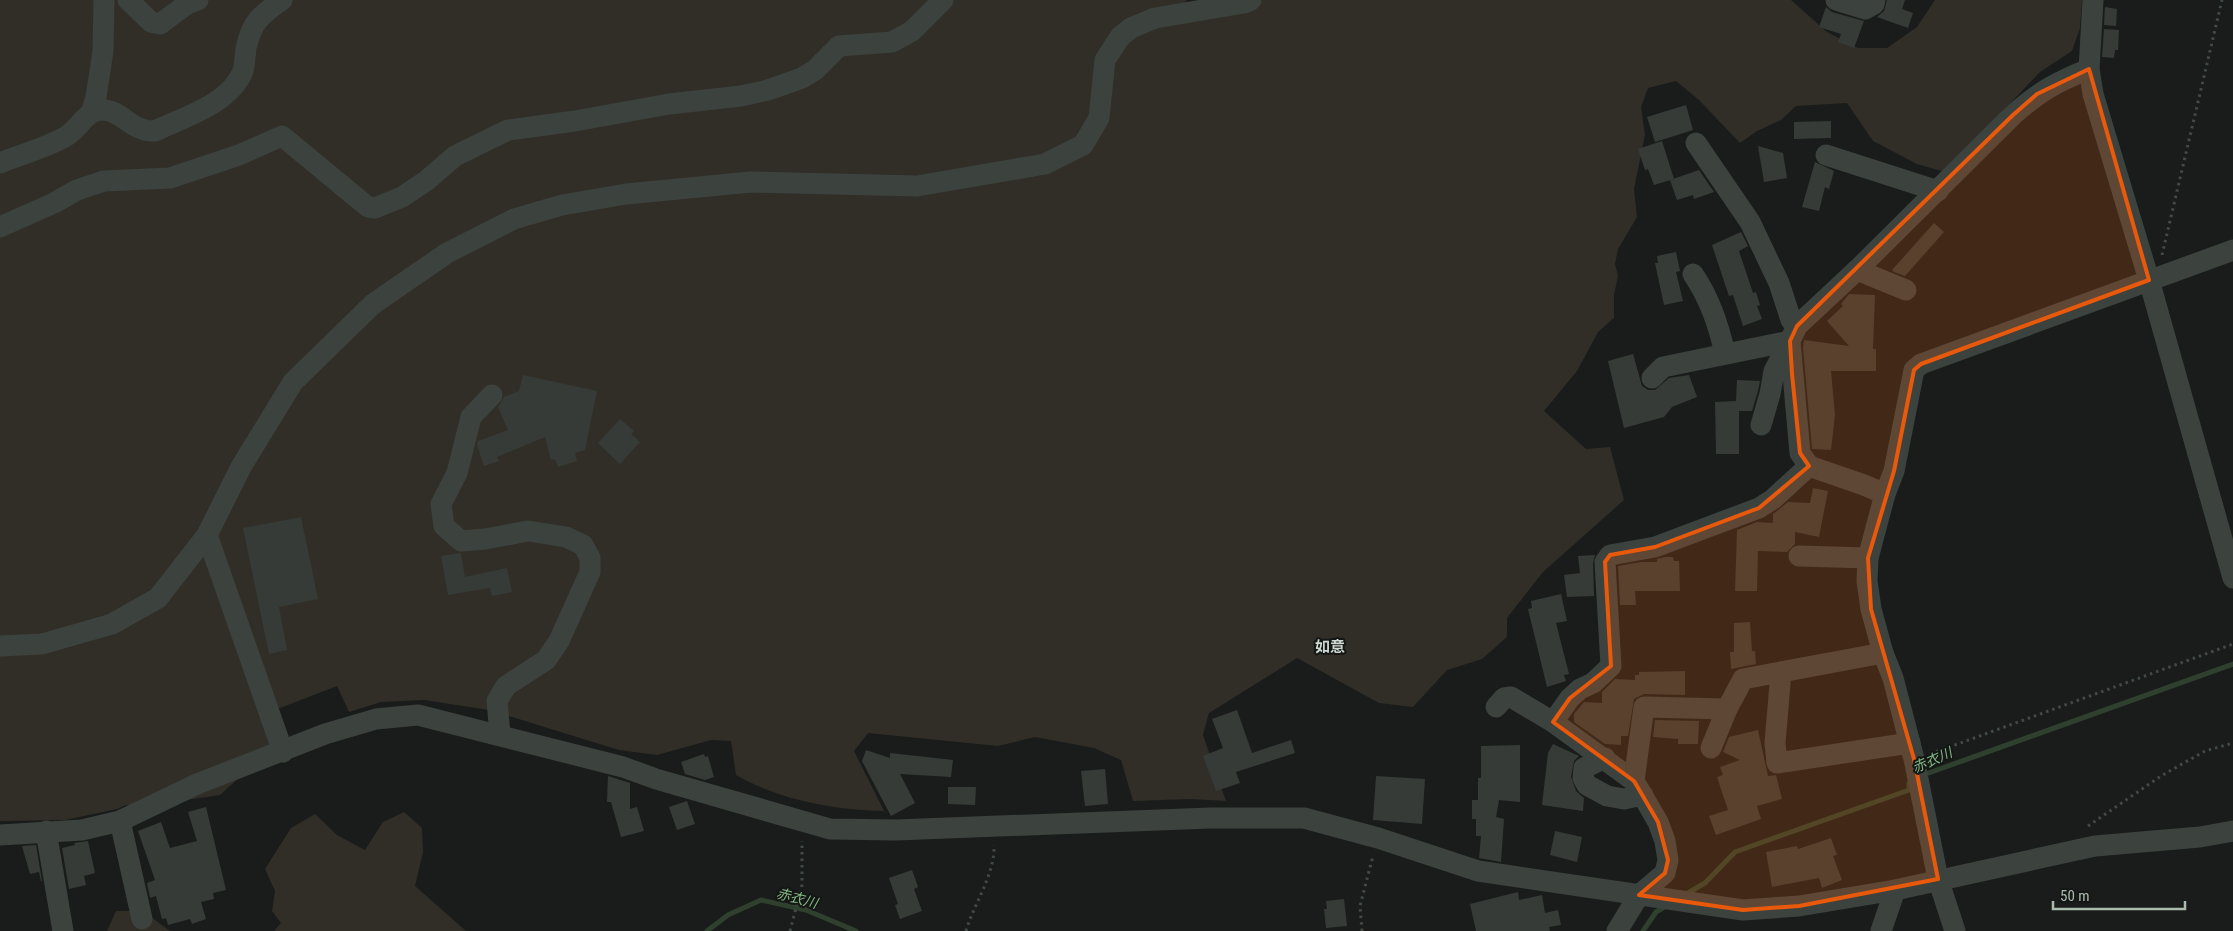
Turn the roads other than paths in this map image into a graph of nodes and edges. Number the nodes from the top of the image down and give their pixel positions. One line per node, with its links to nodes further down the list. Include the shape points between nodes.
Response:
1 (104, 0): 11 (street, via 102,60)
2 (128, 0): 9 (street, via 151,22 160,24)
3 (282, 0): 11 (street, via 255,22 243,70 221,98 155,131 144,132 106,110)
4 (943, 0): 16 (street, via 912,31 892,42 839,46 815,70 768,90 508,130 455,156 402,197 375,208 368,207 282,136 239,155 170,178 104,181 76,190)
5 (1251, 0): 29 (street, via 1155,18 1131,28 1120,37 1105,60 1099,118 1083,145 1045,164 917,186 751,182 665,189 562,204 505,223 447,253 373,304 292,382 241,467)
6 (1836, 0): 7 (street, via 1865,9)
7 (1875, 0)
8 (2093, 0): 10 (street)
9 (190, 1)
10 (2089, 69): 15 (street, via 2037,94); 20 (street, via 2093,94)
11 (92, 111): 14 (street, via 67,136)
12 (1696, 144): 22 (street, via 1750,222 1779,283 1791,320)
13 (1826, 155): 15 (street)
14 (0, 163)
15 (1938, 191): 18 (street)
16 (0, 227)
17 (2233, 250): 20 (street)
18 (1857, 270): 21 (street); 22 (street)
19 (1693, 274): 23 (street, via 1706,293)
20 (2156, 278): 28 (street, via 1921,364 1914,370 1894,471); 32 (street)
21 (1906, 290)
22 (1793, 340): 23 (street); 26 (street, via 1774,371); 27 (street, via 1800,453)
23 (1725, 353): 24 (street, via 1663,367)
24 (1652, 378)
25 (492, 395): 39 (street, via 471,418 457,473 440,504 444,526 461,541 528,531 566,537 583,545 590,558 590,572 559,641 546,660 506,686 497,700)
26 (1761, 425)
27 (1809, 466): 28 (street); 38 (street, via 1774,499 1759,508 1655,547 1610,555 1606,562 1611,666 1570,698)
28 (1885, 494): 31 (street)
29 (207, 535): 33 (street, via 158,598 112,624 42,644); 42 (street)
30 (1799, 556): 31 (street)
31 (1868, 558): 34 (street, via 1871,609)
32 (2233, 578)
33 (0, 646)
34 (1882, 653): 35 (street); 41 (street, via 1893,678)
35 (1781, 672): 37 (street, via 1743,679); 41 (street, via 1775,743 1777,763)
36 (1496, 707): 38 (street, via 1504,698 1511,697)
37 (1727, 709): 40 (street); 44 (street, via 1644,708)
38 (1553, 722): 43 (street)
39 (500, 734): 42 (street, via 418,715 376,718); 51 (street, via 830,829 896,830 1210,818 1304,818 1478,871)
40 (1711, 748)
41 (1912, 751): 49 (street)
42 (283, 752): 45 (street, via 197,784)
43 (1605, 758): 44 (street); 44 (street, via 1584,768 1583,778 1588,786 1624,800)
44 (1639, 788): 51 (street, via 1660,828 1668,860 1665,873)
45 (120, 821): 47 (street, via 82,830); 52 (street)
46 (2233, 830): 49 (street, via 2200,837 2094,846)
47 (46, 831): 48 (street); 53 (street)
48 (0, 835)
49 (1938, 879): 50 (street); 56 (street)
50 (1894, 890): 51 (street, via 1800,906 1743,910); 55 (street)
51 (1638, 895): 54 (street)
52 (142, 919)
53 (63, 931)
54 (1617, 931)
55 (1881, 931)
56 (1955, 931)

